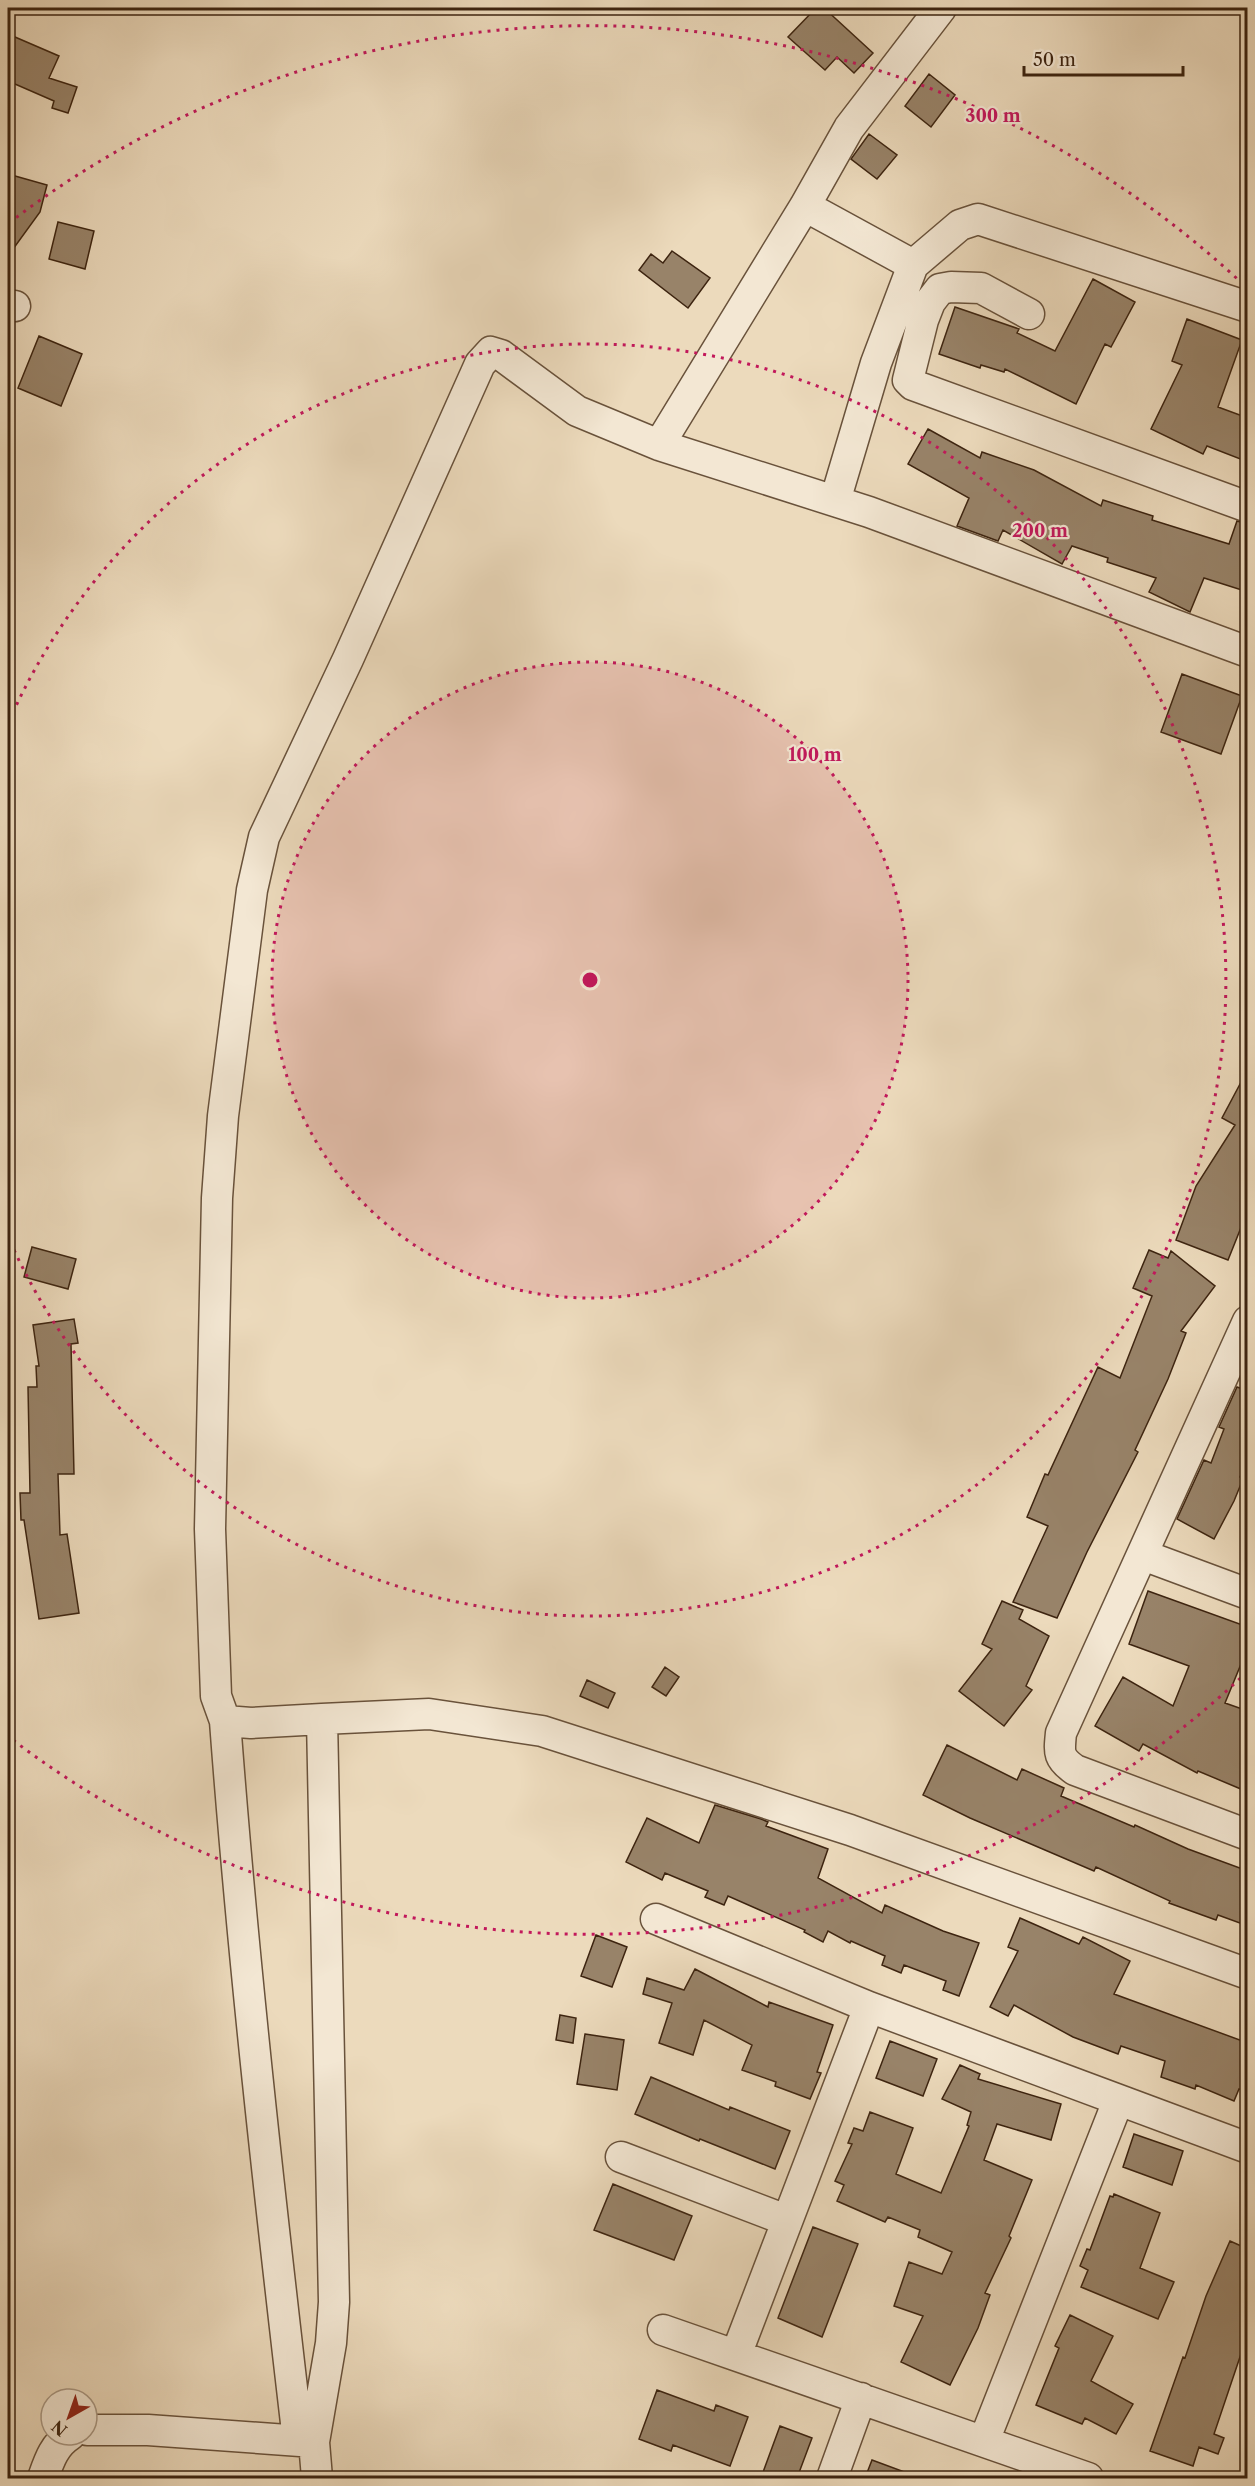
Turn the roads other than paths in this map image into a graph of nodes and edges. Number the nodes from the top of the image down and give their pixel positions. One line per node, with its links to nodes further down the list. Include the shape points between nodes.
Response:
1 (941, 8): 2 (street, via 849,129)
2 (805, 206): 3 (street); 6 (street)
3 (913, 265): 4 (street, via 960,225 978,219); 7 (street, via 876,363)
4 (1248, 307)
5 (1029, 314): 8 (street, via 981,288 940,289 930,302 920,330 908,380)
6 (659, 445): 7 (street); 15 (street, via 577,411 501,355 490,352 480,364 264,837 252,890 240,981 218,1198 210,1529 216,1696)
7 (835, 501): 9 (street)
8 (1248, 507)
9 (1248, 652)
10 (1248, 1321): 11 (street)
11 (1241, 1355): 12 (street)
12 (1143, 1555): 13 (street); 16 (street, via 1062,1733 1059,1750 1063,1761 1075,1770)
13 (1248, 1594)
14 (322, 1719): 15 (street); 18 (street, via 429,1714 542,1731 850,1830); 28 (street, via 334,2302 331,2343)
15 (225, 1721): 28 (street, via 255,2070)
16 (1248, 1835)
17 (656, 1919): 19 (street)
18 (1248, 1974)
19 (869, 2007): 20 (street); 23 (street)
20 (1118, 2101): 21 (street); 29 (street)
21 (1248, 2148)
22 (621, 2157): 23 (street)
23 (786, 2220): 25 (street)
24 (663, 2330): 25 (street)
25 (736, 2355): 26 (street)
26 (861, 2398): 29 (street); 33 (street)
27 (99, 2430): 28 (street)
28 (306, 2441): 32 (street)
29 (984, 2441): 34 (street)
30 (57, 2447): 31 (street)
31 (44, 2478)
32 (317, 2478)
33 (832, 2478)
34 (1088, 2478)

